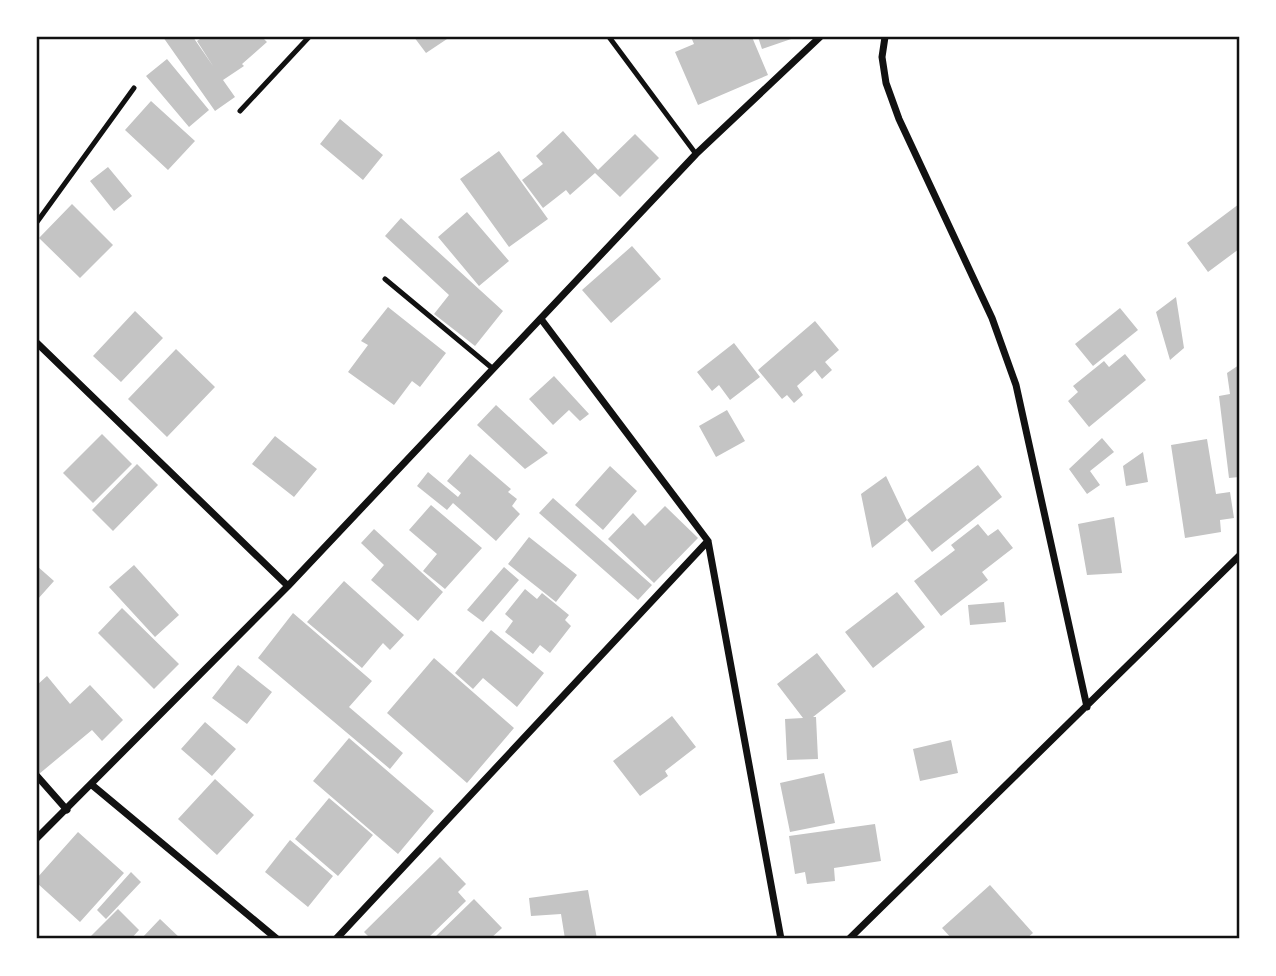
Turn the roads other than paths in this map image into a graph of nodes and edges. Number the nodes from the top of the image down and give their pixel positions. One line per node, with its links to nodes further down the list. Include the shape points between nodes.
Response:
1 (309, 37): 6 (lane)
2 (610, 37): 7 (lane)
3 (820, 37): 7 (street)
4 (885, 37): 16 (street, via 886,83 899,119 992,318 1016,385)
5 (134, 88): 8 (lane)
6 (240, 111)
7 (696, 154): 10 (street)
8 (37, 222)
9 (385, 279): 12 (lane)
10 (541, 319): 12 (street); 13 (street)
11 (37, 344): 15 (street)
12 (492, 368): 15 (street)
13 (708, 541): 22 (street); 23 (street)
14 (1239, 556): 16 (street)
15 (288, 586): 18 (street)
16 (1087, 707): 24 (street)
17 (37, 776): 19 (street)
18 (92, 785): 19 (street); 21 (street)
19 (67, 810): 20 (street)
20 (37, 838)
21 (277, 939)
22 (336, 939)
23 (781, 939)
24 (849, 939)

